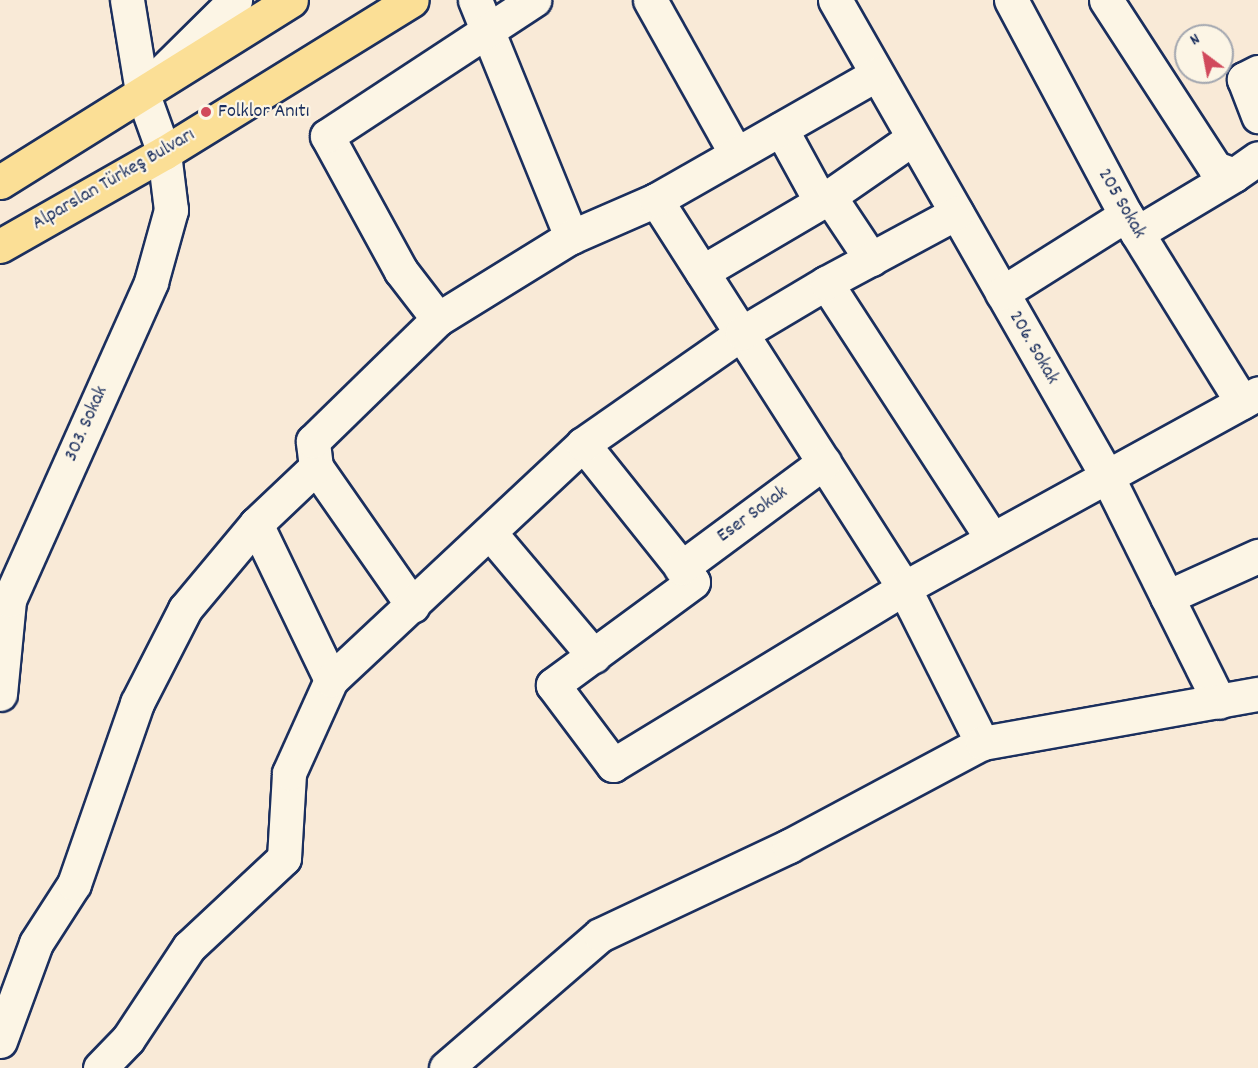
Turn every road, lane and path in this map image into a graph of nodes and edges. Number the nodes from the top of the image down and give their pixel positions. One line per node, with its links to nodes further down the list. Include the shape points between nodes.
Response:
1 (127, 0): 14 (street, 303. Sokak)
2 (235, 0): 14 (street)
3 (291, 0): 14 (highway)
4 (412, 0): 18 (highway, Alparslan Türkeş Bulvarı)
5 (475, 0): 11 (street)
6 (534, 0): 11 (street)
7 (650, 0): 19 (street)
8 (835, 0): 13 (street, 206. Sokak)
9 (1011, 0): 25 (street, 205 Sokak)
10 (1106, 0): 20 (street, via 1215,168)
11 (487, 30): 26 (street); 32 (street, via 327,136 401,271)
12 (1258, 72): 15 (street, via 1244,79)
13 (877, 74): 16 (street); 17 (street, 206. Sokak)
14 (142, 92): 18 (street, 303. Sokak); 21 (highway)
15 (1258, 116)
16 (781, 129): 19 (street); 22 (street)
17 (913, 138): 22 (street); 24 (street, 206. Sokak)
18 (164, 153): 27 (highway, Alparslan Türkeş Bulvarı); 46 (street, 303. Sokak, via 171,210 151,282)
19 (736, 154): 23 (street)
20 (1246, 167): 25 (street)
21 (0, 182)
22 (825, 199): 28 (street); 29 (street)
23 (656, 200): 26 (street); 29 (street)
24 (956, 213): 28 (street); 31 (street, 206. Sokak)
25 (1131, 224): 31 (street); 34 (street, 205 Sokak)
26 (571, 237): 32 (street)
27 (0, 246)
28 (871, 259): 30 (street)
29 (702, 272): 33 (street)
30 (826, 283): 33 (street); 41 (street)
31 (1002, 293): 38 (street, 206. Sokak)
32 (438, 319): 37 (street, via 313,441)
33 (742, 333): 35 (street); 36 (street)
34 (1250, 397): 38 (street)
35 (583, 444): 40 (street); 43 (street)
36 (824, 462): 43 (street, Eser Sokak); 44 (street)
37 (316, 467): 39 (street); 47 (street)
38 (1107, 476): 41 (street); 45 (street, 206. Sokak)
39 (256, 524): 49 (street); 54 (street, via 185,609 137,703 74,884 36,943)
40 (490, 533): 47 (street); 48 (street)
41 (992, 539): 44 (street)
42 (1258, 556): 45 (street)
43 (681, 568): 48 (street, via 693,582)
44 (904, 588): 48 (street, via 613,765 553,685); 53 (street)
45 (1167, 597): 52 (street, 206. Sokak)
46 (4, 601): 50 (street, 303. Sokak)
47 (413, 606): 49 (street)
48 (594, 656)
49 (331, 681): 55 (street, via 289,773 284,858 189,948 128,1039)
50 (0, 694)
51 (1258, 694): 52 (street)
52 (1219, 702): 53 (street)
53 (982, 743): 56 (street, via 789,846 600,935)
54 (0, 1041)
55 (100, 1068)
56 (446, 1068)

